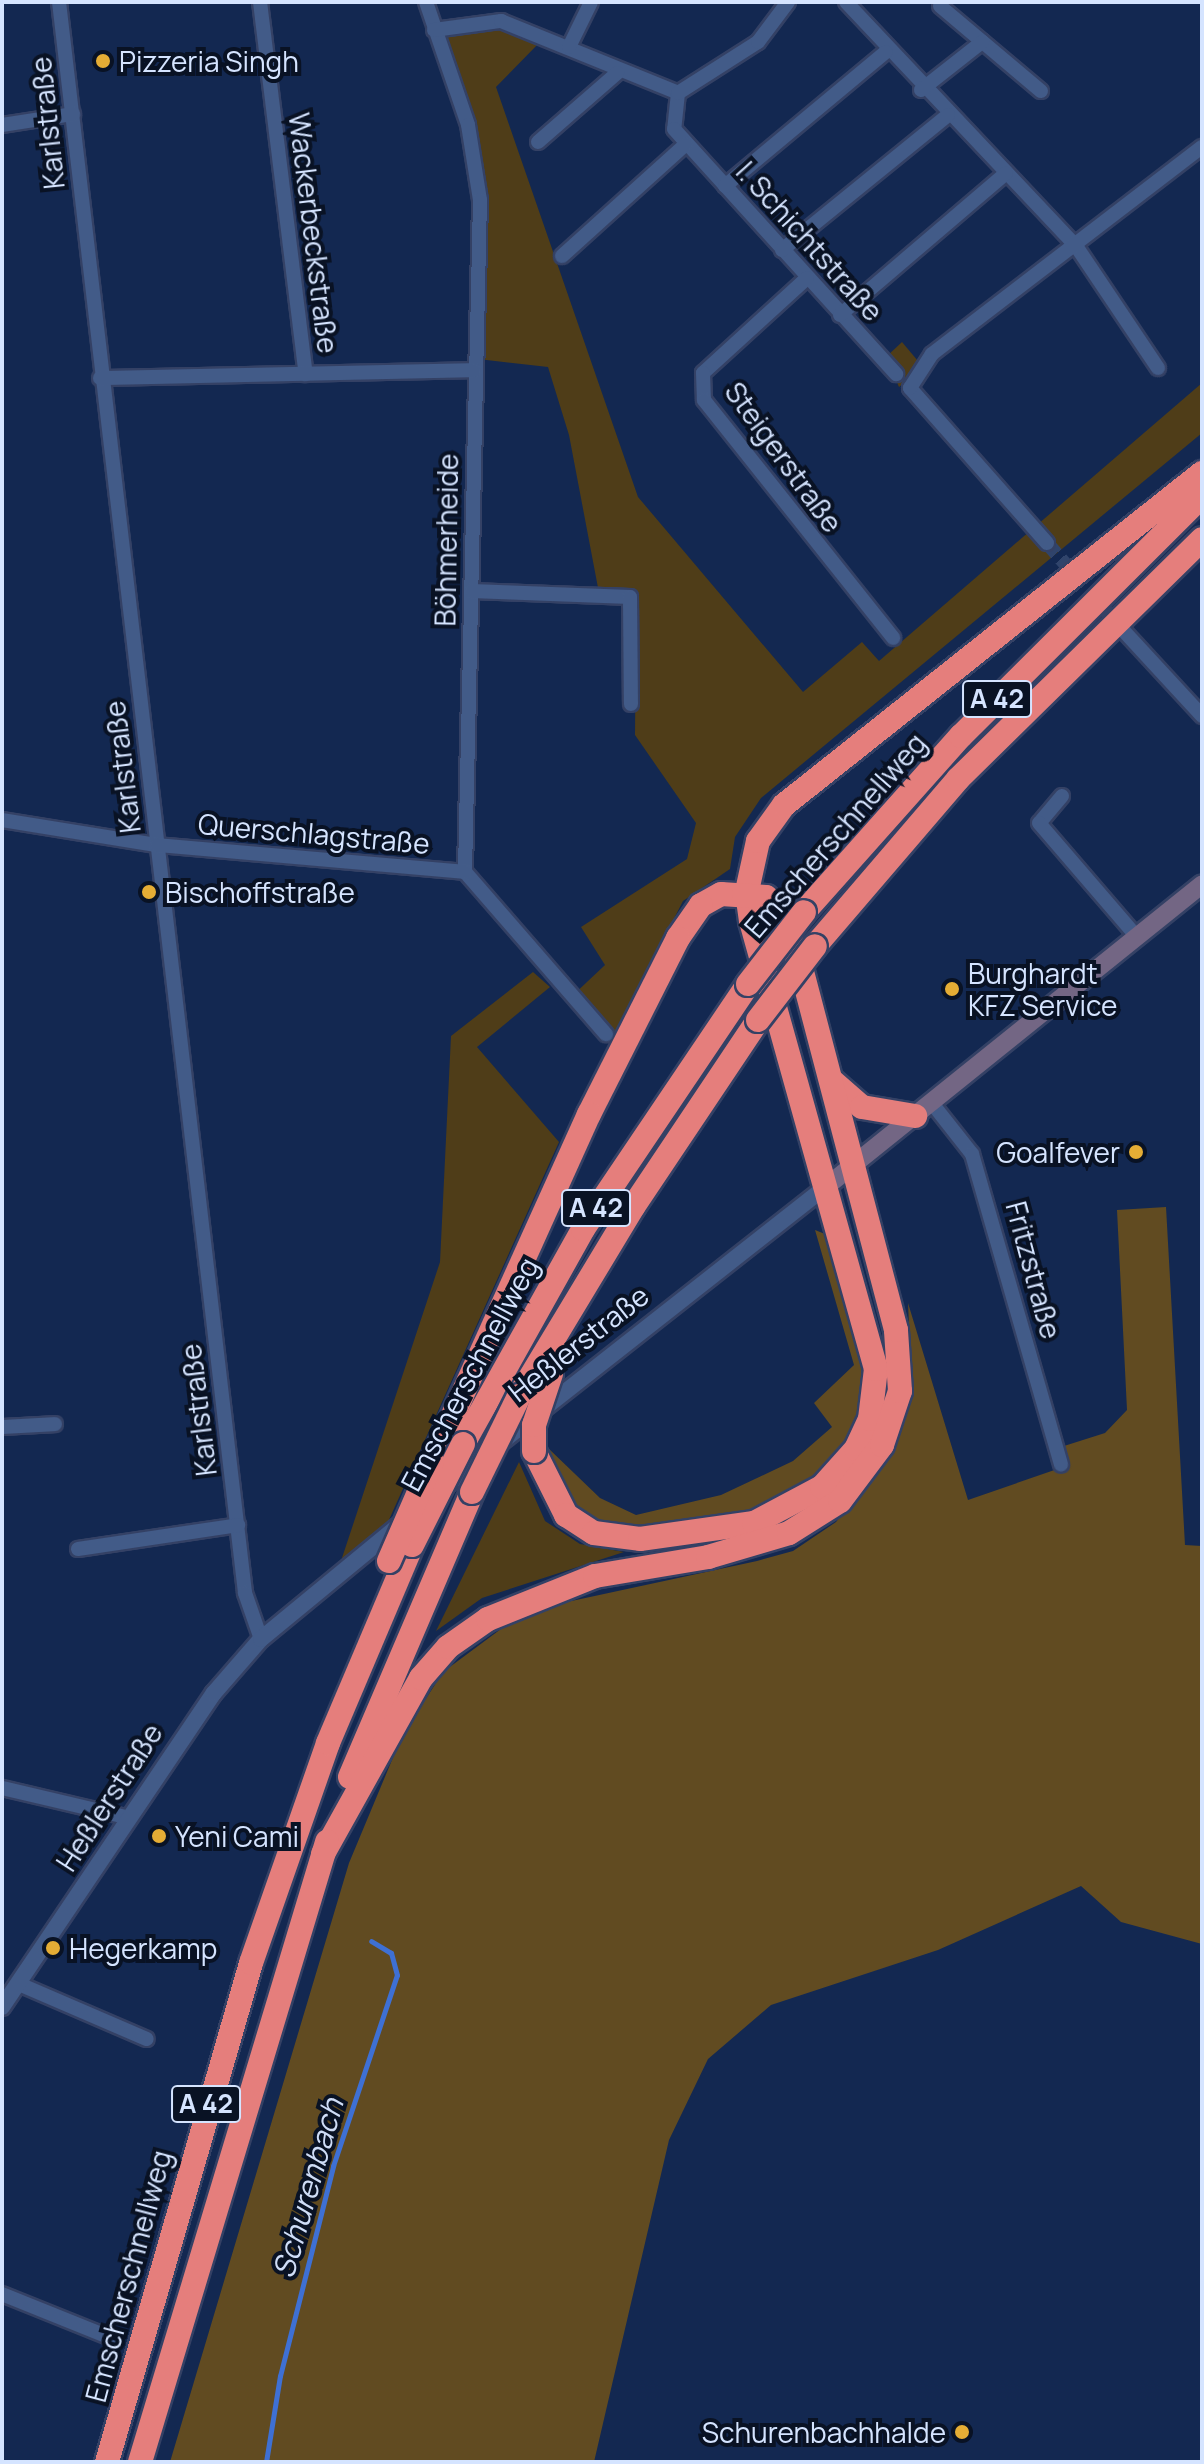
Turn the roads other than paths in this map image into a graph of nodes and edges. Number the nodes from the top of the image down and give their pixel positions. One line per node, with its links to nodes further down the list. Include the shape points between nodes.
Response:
1 (59, 2): 16 (street, Karlstraße)
2 (260, 2): 31 (street, Wackerbeckstraße)
3 (426, 2): 8 (street, Böhmerheide)
4 (591, 2): 10 (street)
5 (788, 2): 15 (street, via 758,42)
6 (846, 2): 11 (street)
7 (940, 6): 9 (street)
8 (434, 30): 10 (street, via 501,21); 30 (street, Böhmerheide, via 476,161 481,237)
9 (982, 42): 13 (street); 14 (street)
10 (569, 47): 12 (street)
11 (886, 52): 13 (street); 23 (street)
12 (617, 73): 15 (street); 19 (street)
13 (921, 90): 17 (street)
14 (1041, 91)
15 (678, 93): 20 (street, I. Schichtstraße, via 674,129)
16 (73, 114): 18 (street); 33 (street, Karlstraße)
17 (948, 115): 22 (street); 25 (street)
18 (2, 125)
19 (538, 142)
20 (686, 144): 23 (street, I. Schichtstraße); 26 (street)
21 (1202, 147): 24 (street)
22 (1006, 173): 24 (street); 28 (street)
23 (725, 186): 25 (street, I. Schichtstraße)
24 (1076, 246): 29 (street); 37 (street, via 932,354 910,388)
25 (782, 250): 27 (street, I. Schichtstraße)
26 (562, 256)
27 (807, 278): 28 (street, I. Schichtstraße); 40 (street, Steigerstraße, via 703,373 704,400)
28 (840, 315): 32 (street, I. Schichtstraße)
29 (1158, 368)
30 (474, 370): 31 (street); 38 (street, Böhmerheide)
31 (306, 374): 33 (street)
32 (896, 374)
33 (100, 378): 45 (street, Karlstraße)
34 (1202, 473): 48 (highway, via 784,805 758,841)
35 (1202, 496): 61 (highway, Emscherschnellweg / A 42, bridge, via 961,736 804,912 748,984 583,1229 463,1444)
36 (1202, 539): 55 (highway, Emscherschnellweg / A 42, bridge, via 958,779 815,946 758,1020)
37 (1047, 543)
38 (472, 591): 41 (street, via 630,597); 46 (street, Böhmerheide)
39 (1120, 627): 42 (street)
40 (893, 638)
41 (631, 704)
42 (1202, 716)
43 (1062, 796): 49 (street, via 1039,823)
44 (2, 820): 45 (street)
45 (157, 845): 46 (street, Querschlagstraße); 59 (street, Karlstraße)
46 (465, 872): 50 (street)
47 (1202, 884): 49 (main road, Heßlerstraße)
48 (747, 891): 51 (highway, via 780,910); 54 (highway); 61 (highway, bridge, via 701,905 678,938 589,1114 389,1561)
49 (1137, 937): 52 (main road, Heßlerstraße)
50 (606, 1034)
51 (829, 1078): 52 (highway, via 862,1107); 53 (highway)
52 (923, 1109): 53 (main road, Heßlerstraße); 58 (street, Fritzstraße, via 972,1154)
53 (854, 1164): 54 (main road, Heßlerstraße); 65 (highway, via 901,1357 894,1415 861,1480 789,1533 581,1580 488,1619 448,1647 421,1678)
54 (827, 1186): 55 (highway, bridge, via 877,1384 856,1449 822,1487 754,1523 695,1536 616,1537 566,1515 534,1451 534,1425 551,1374 636,1224); 62 (street, Heßlerstraße, via 557,1392)
55 (633, 1207): 65 (highway, Emscherschnellweg / A 42, bridge, via 519,1396 472,1492 374,1712)
56 (55, 1424): 57 (street)
57 (2, 1427)
58 (1061, 1465)
59 (238, 1525): 60 (street); 62 (street, Karlstraße, via 245,1593)
60 (78, 1549)
61 (371, 1637): 71 (highway, Emscherschnellweg / A 42, via 251,1963)
62 (261, 1639): 64 (street, Heßlerstraße, via 185,1732)
63 (2, 1788): 64 (street)
64 (130, 1818): 66 (street, Heßlerstraße)
65 (323, 1854): 72 (highway, Emscherschnellweg / A 42)
66 (19, 1984): 67 (street, Heßlerstraße); 68 (street)
67 (2, 2007)
68 (147, 2039)
69 (2, 2294): 70 (street)
70 (111, 2338)
71 (107, 2462)
72 (140, 2462)

